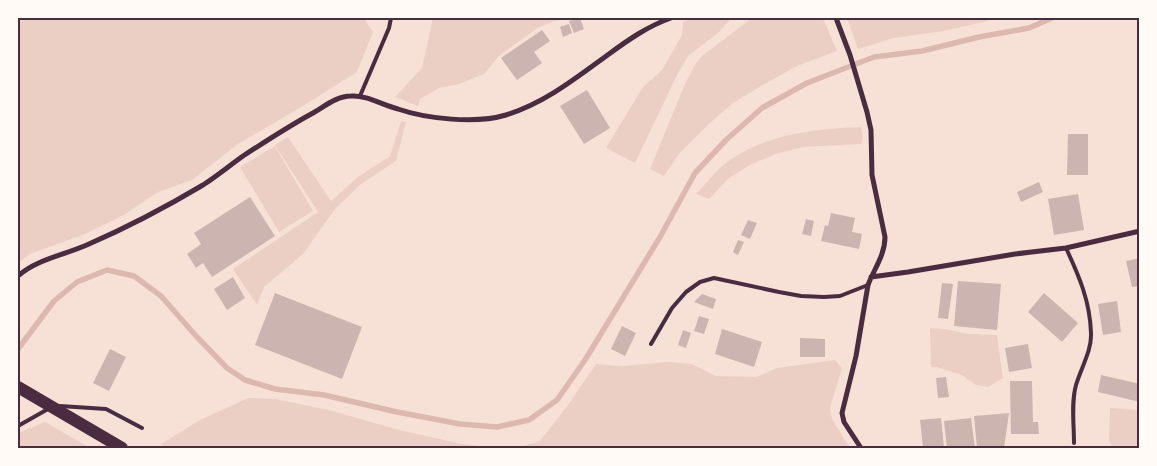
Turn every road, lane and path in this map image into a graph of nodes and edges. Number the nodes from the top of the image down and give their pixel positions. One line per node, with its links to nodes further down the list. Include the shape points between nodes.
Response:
1 (391, 18): 4 (lane)
2 (670, 18): 4 (street, via 646,29 550,96 503,116 464,119 420,115)
3 (836, 18): 8 (street, via 860,85 871,130 872,175 885,237 883,254)
4 (360, 96): 7 (street, via 340,98 326,105 260,144 177,200 79,249 27,268)
5 (1140, 231): 6 (street)
6 (1066, 248): 8 (street); 14 (lane, via 1086,296 1092,334 1076,387)
7 (18, 276)
8 (871, 277): 9 (street)
9 (868, 285): 10 (lane, via 840,296 801,296 714,278 700,282 686,292); 16 (street, via 842,413 844,422)
10 (650, 344)
11 (18, 387): 15 (highway)
12 (18, 426): 13 (lane, via 47,409 59,406 106,409)
13 (142, 428)
14 (1074, 443)
15 (122, 448)
16 (861, 448)

